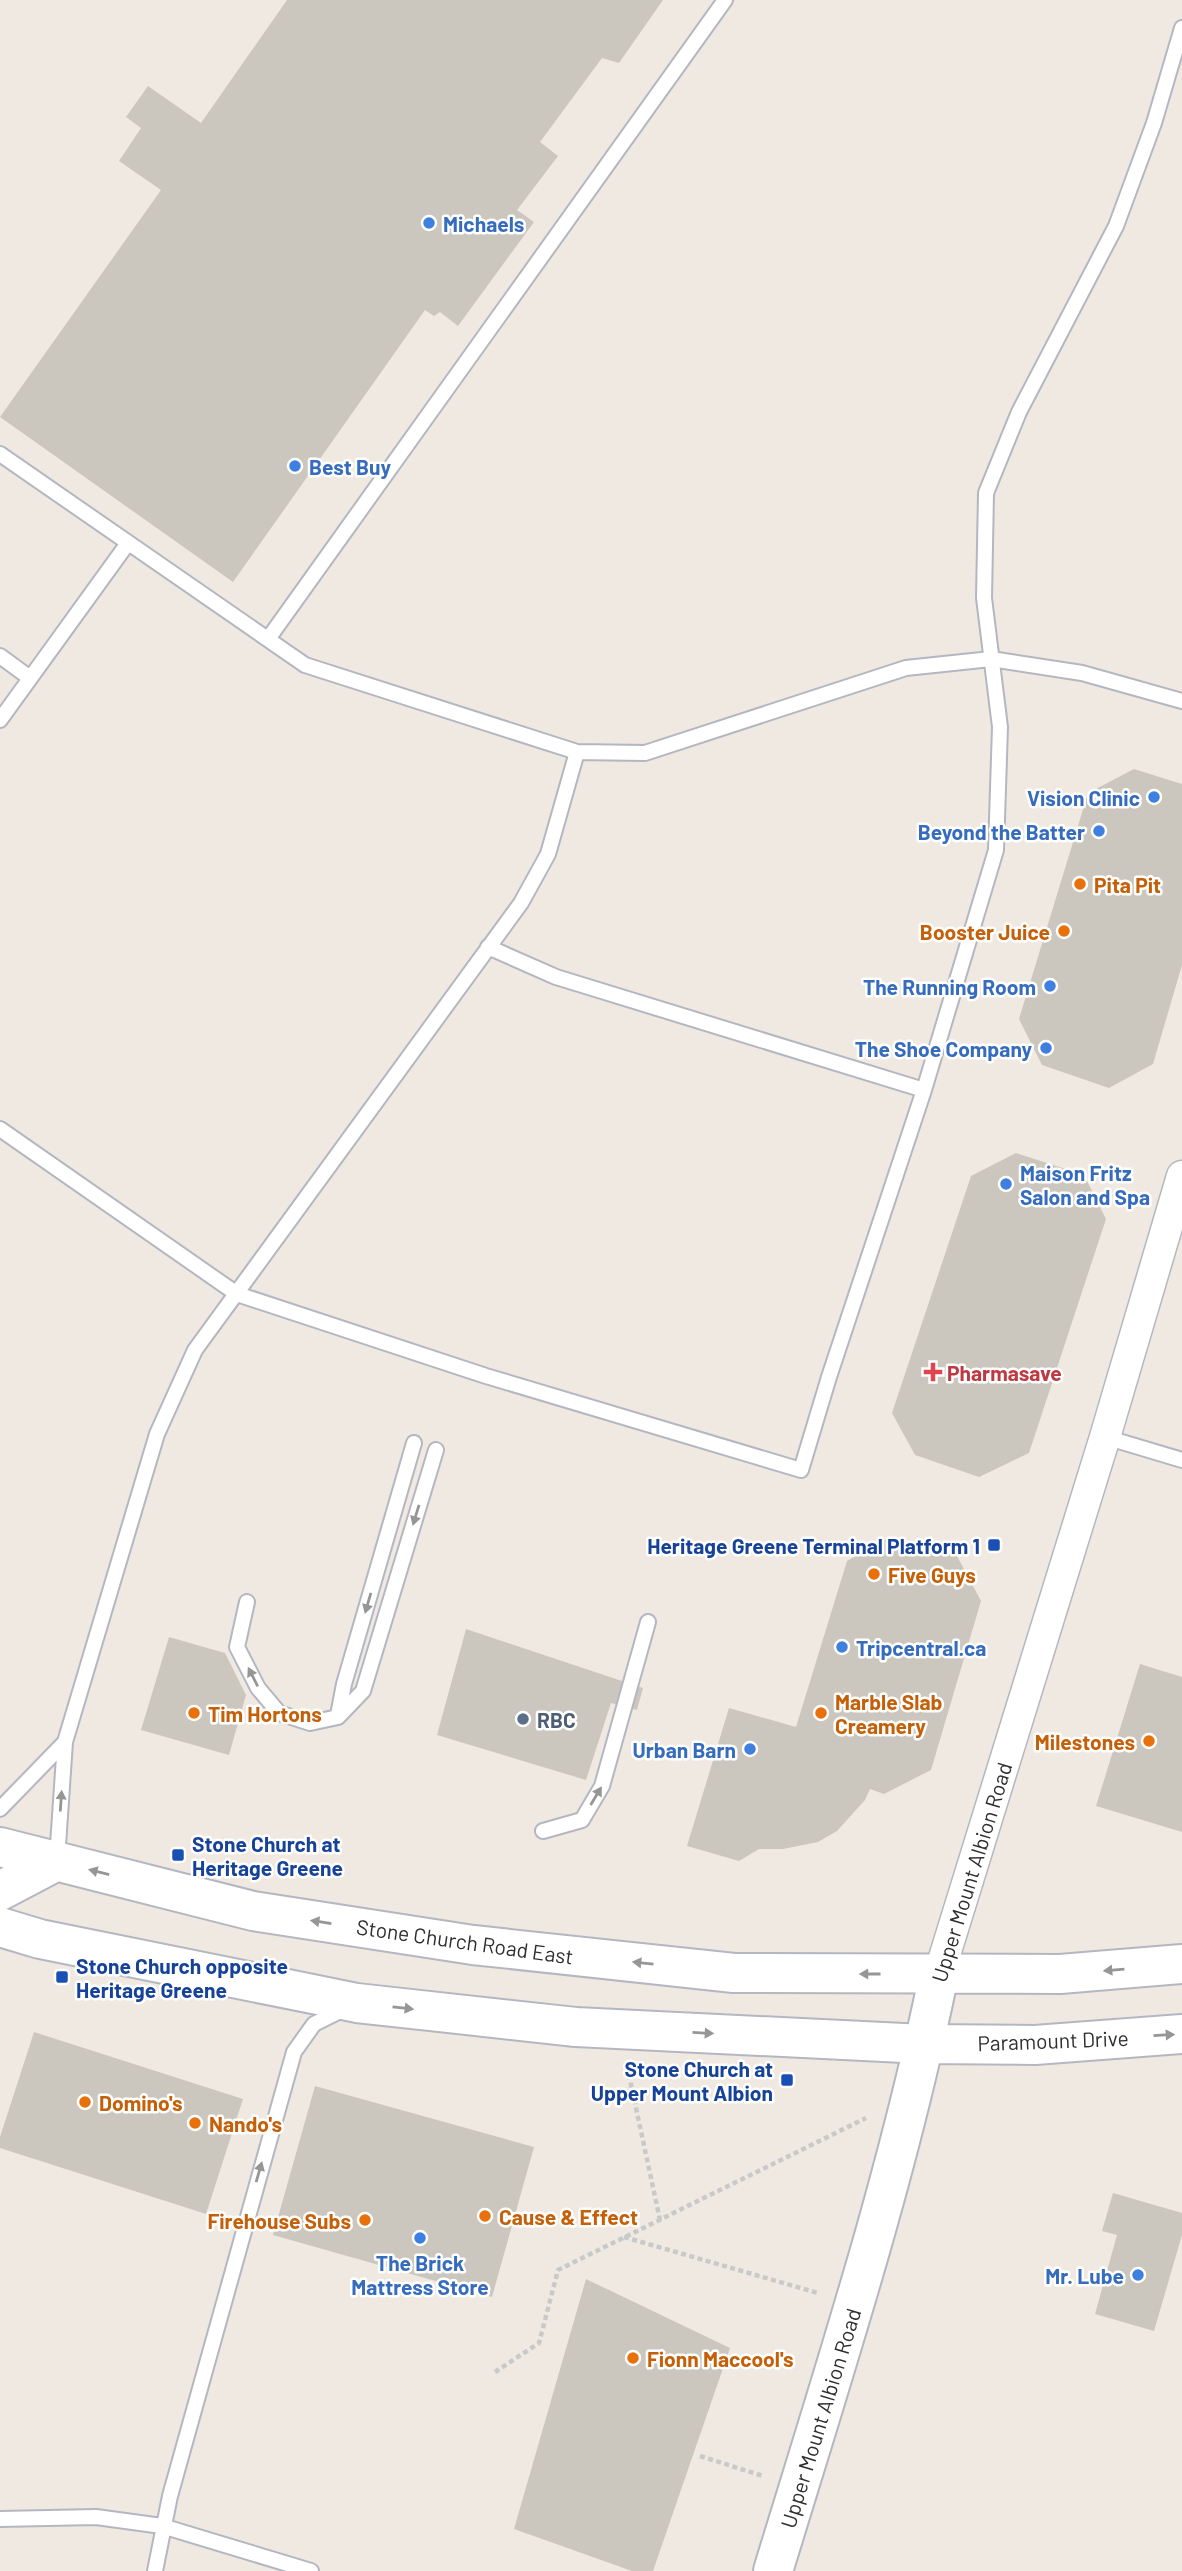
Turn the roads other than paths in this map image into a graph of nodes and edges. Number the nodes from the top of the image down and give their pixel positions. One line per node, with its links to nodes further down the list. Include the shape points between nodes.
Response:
1 (725, 0): 5 (lane)
2 (1182, 29): 7 (lane, via 1116,226 1019,412 986,493 984,598)
3 (0, 454): 4 (lane)
4 (128, 543): 5 (lane); 8 (lane)
5 (268, 639): 11 (lane, via 305,665)
6 (0, 656): 8 (lane)
7 (991, 659): 9 (lane, via 1082,673); 11 (lane, via 906,668 645,753); 13 (lane, via 1000,727 996,850)
8 (30, 678): 10 (lane)
9 (1182, 701)
10 (0, 720)
11 (577, 752): 12 (lane, via 548,854)
12 (488, 947): 13 (lane, via 555,977); 16 (lane)
13 (924, 1090): 16 (lane, via 801,1470 486,1376)
14 (0, 1129): 16 (lane)
15 (1182, 1176): 17 (street, Upper Mount Albion Road)
16 (237, 1294): 24 (lane, via 195,1350 156,1434)
17 (1105, 1437): 20 (lane); 32 (street, Upper Mount Albion Road)
18 (414, 1443): 23 (lane, one-way to 23)
19 (436, 1450): 23 (lane, one-way to 23, via 363,1691)
20 (1182, 1460)
21 (247, 1602): 23 (lane, one-way to 21, via 310,1723 279,1713 258,1688 237,1647)
22 (648, 1622): 26 (lane, one-way to 22, via 582,1820 603,1786)
23 (338, 1717)
24 (65, 1742): 25 (lane); 28 (lane, one-way to 24)
25 (0, 1809)
26 (543, 1831)
27 (0, 1847): 28 (main road, Stone Church Road East)
28 (57, 1861): 29 (main road); 32 (main road, Stone Church Road East, one-way to 28, via 734,1973 473,1945 253,1911)
29 (0, 1891)
30 (0, 1927): 33 (main road)
31 (1182, 1964): 32 (main road, one-way to 32, via 1060,1974)
32 (939, 1974): 35 (main road, Upper Mount Albion Road)
33 (357, 2003): 35 (main road, one-way to 35, via 619,2028); 37 (lane, one-way to 33, via 294,2052 314,2024)
34 (1182, 2034): 35 (main road, Paramount Drive, one-way to 34, via 1035,2045)
35 (925, 2044): 40 (main road, Upper Mount Albion Road)
36 (0, 2519): 37 (lane, via 96,2517)
37 (162, 2526): 38 (lane); 39 (lane)
38 (155, 2571)
39 (311, 2571)
40 (774, 2571)

